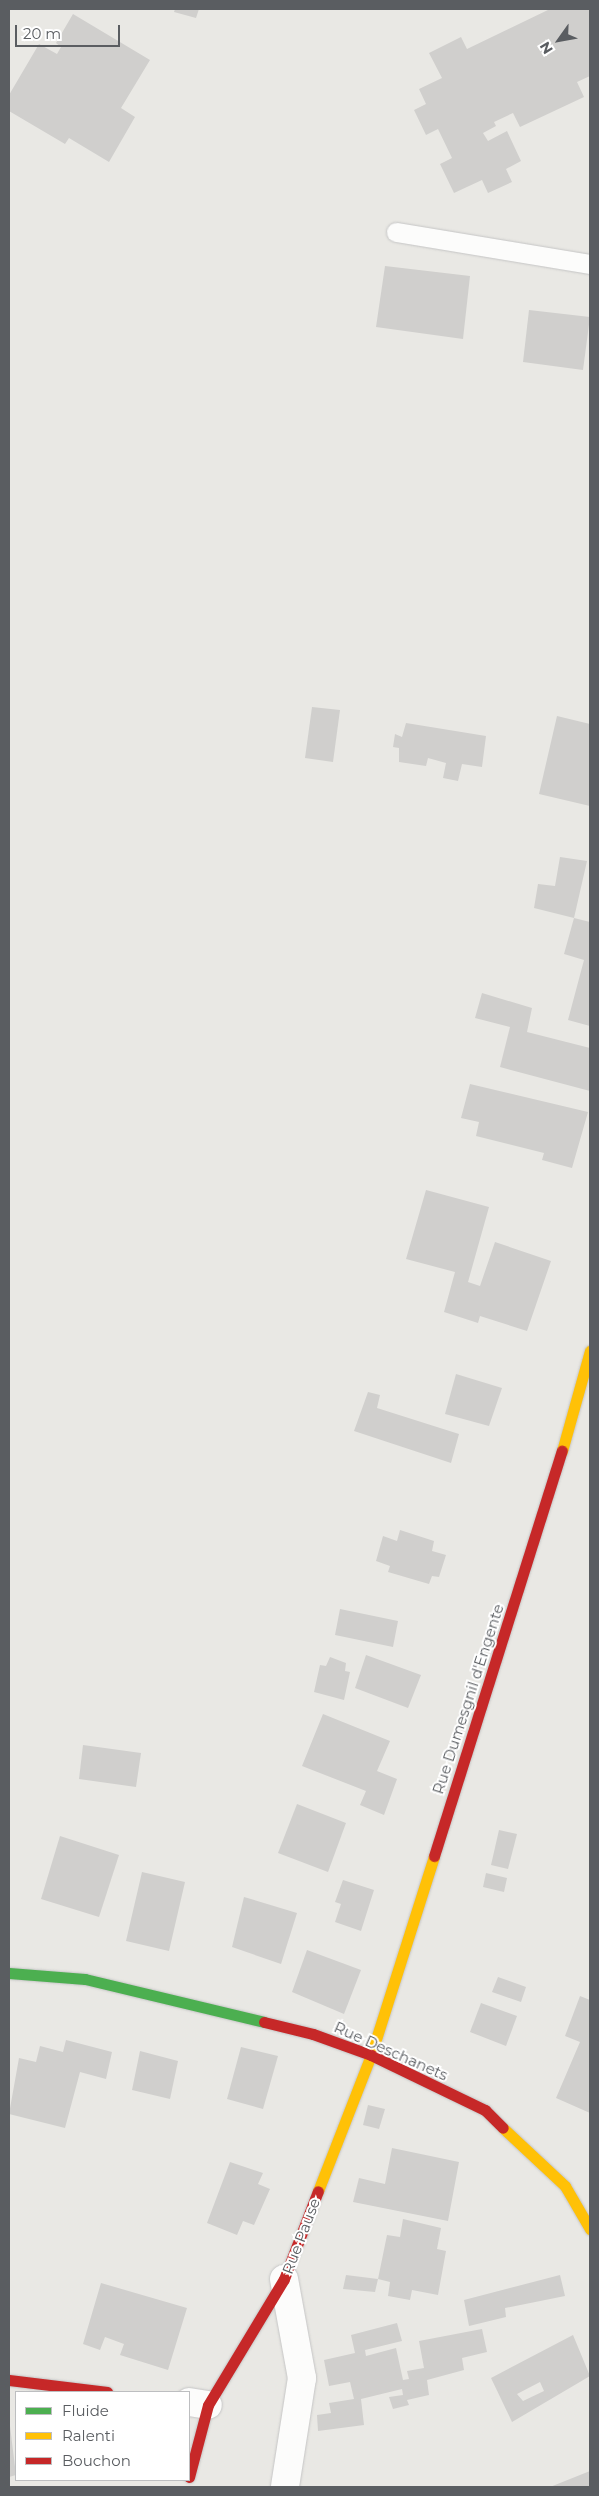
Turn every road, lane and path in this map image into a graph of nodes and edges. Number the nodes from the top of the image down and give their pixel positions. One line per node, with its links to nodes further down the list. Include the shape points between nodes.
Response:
1 (396, 232): 2 (lane)
2 (590, 264)
3 (590, 1351): 5 (street, Rue Dumesgnil d'Engente, via 542,1516)
4 (9, 1974): 5 (street, Rue Deschanets, via 85,1979 313,2034)
5 (371, 2055): 6 (street, Rue Deschanets, via 485,2110 565,2186); 7 (street, Rue Pause)
6 (590, 2229)
7 (284, 2279): 10 (street, Rue Pause); 12 (street, via 302,2378)
8 (9, 2380): 9 (street)
9 (99, 2391)
10 (198, 2404): 11 (street, Rue Pause)
11 (190, 2463)
12 (285, 2487)

